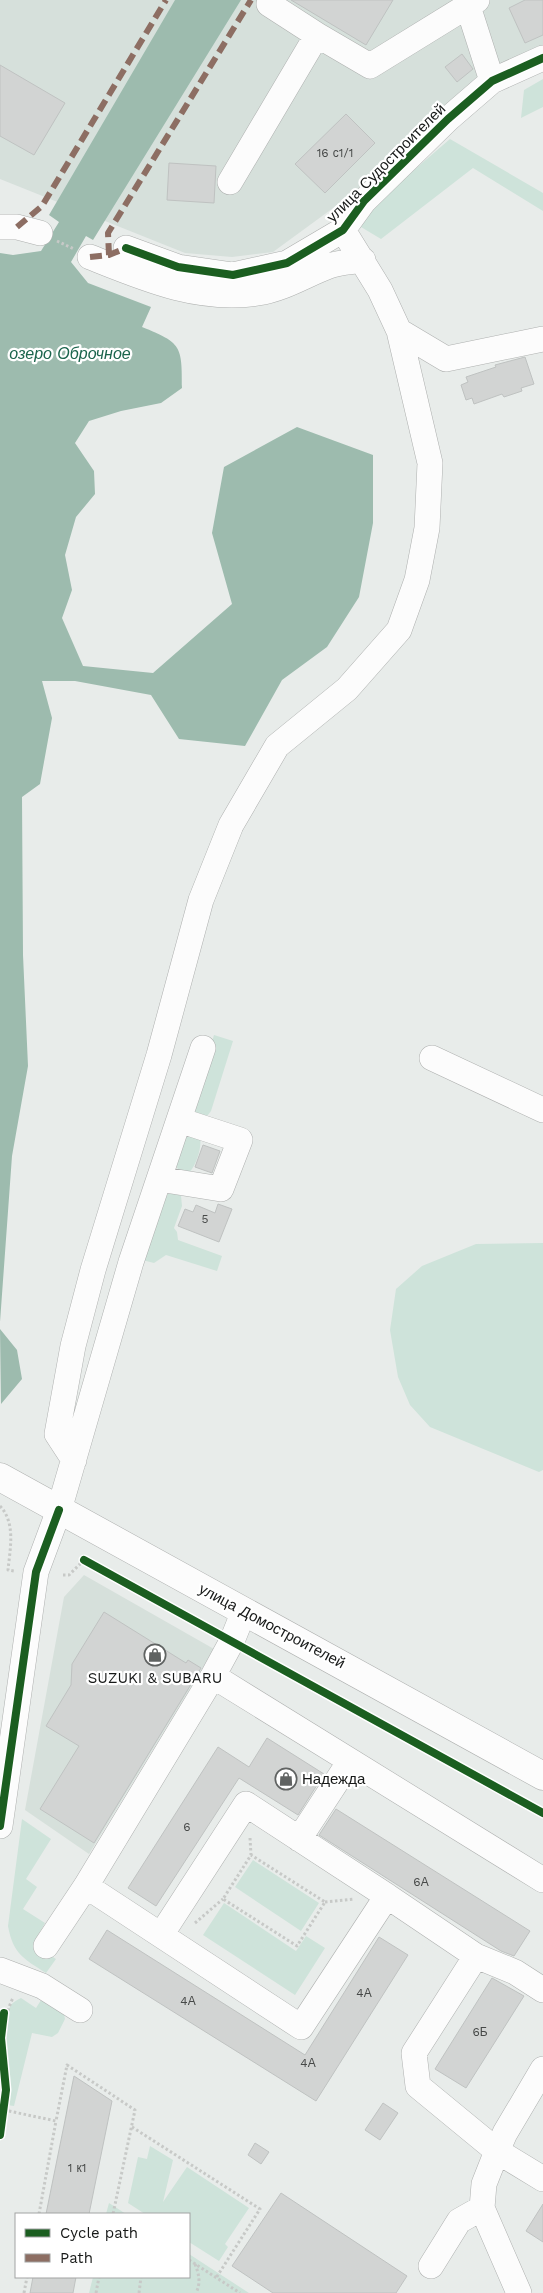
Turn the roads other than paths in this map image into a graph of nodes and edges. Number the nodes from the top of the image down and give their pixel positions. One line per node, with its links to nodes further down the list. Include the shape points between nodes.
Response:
1 (271, 0): 3 (street, via 269,4)
2 (470, 1): 3 (street, via 370,66); 5 (street)
3 (317, 35): 6 (street)
4 (543, 58): 5 (street, улица Судостроителей)
5 (492, 81): 8 (street, улица Судостроителей, via 448,119 364,202)
6 (230, 182)
7 (0, 227): 9 (street, via 17,227)
8 (343, 230): 10 (street, улица Судостроителей, via 287,263 233,275 178,267); 12 (street)
9 (47, 236)
10 (126, 248)
11 (83, 254): 12 (street, via 155,283 206,295 259,293 298,282 330,266)
12 (363, 260): 13 (street)
13 (399, 332): 14 (street, via 446,359); 20 (street, via 430,463 427,528 417,580 399,630 346,689 277,746 231,825 204,892 73,1346 56,1434)
14 (543, 339)
15 (202, 1048): 18 (street)
16 (432, 1058): 17 (street)
17 (543, 1110)
18 (179, 1120): 19 (street); 19 (street, via 240,1140 221,1189)
19 (159, 1179): 20 (street, via 131,1262)
20 (74, 1460): 22 (street)
21 (0, 1477): 22 (main road, улица Домостроителей)
22 (59, 1510): 23 (main road, улица Домостроителей); 27 (street, via 36,1572)
23 (244, 1611): 24 (street); 26 (main road, улица Домостроителей)
24 (213, 1676): 25 (street); 30 (street)
25 (350, 1760): 28 (street); 29 (street)
26 (543, 1776)
27 (0, 1826)
28 (299, 1839): 31 (street); 32 (street, via 246,1804)
29 (543, 1880)
30 (86, 1886): 32 (street); 33 (street)
31 (386, 1896): 32 (street, via 301,2027); 34 (street)
32 (169, 1940)
33 (46, 1946)
34 (476, 1956): 36 (street, via 515,1972); 39 (street, via 414,2053 418,2086)
35 (0, 1970): 37 (street, via 42,1986)
36 (543, 1990)
37 (80, 2010)
38 (543, 2069): 39 (street, via 504,2133)
39 (497, 2151): 40 (street); 41 (street, via 484,2184)
40 (543, 2179)
41 (482, 2208): 42 (street, via 459,2222); 43 (street)
42 (431, 2266)
43 (519, 2293)

